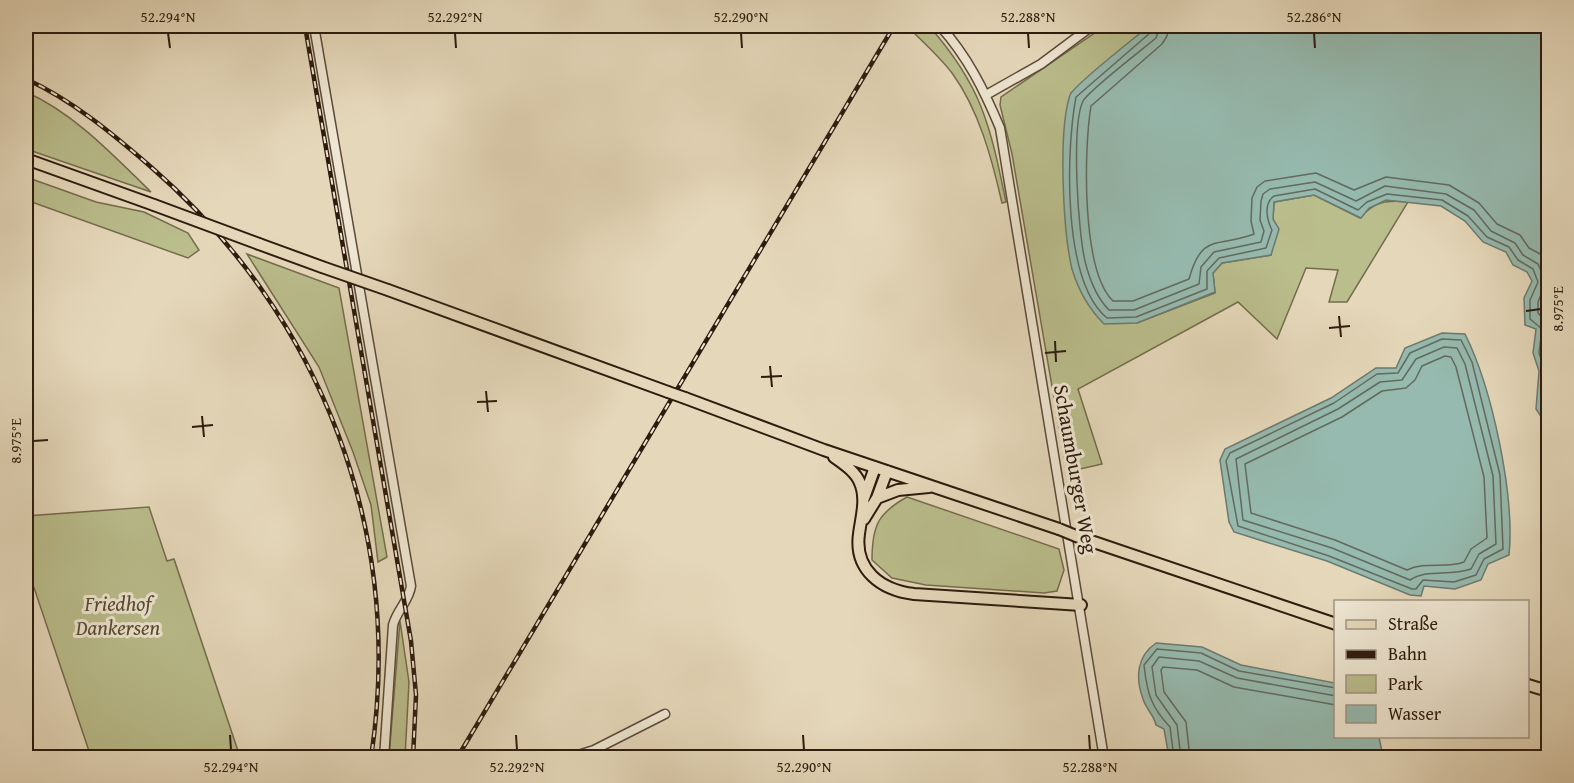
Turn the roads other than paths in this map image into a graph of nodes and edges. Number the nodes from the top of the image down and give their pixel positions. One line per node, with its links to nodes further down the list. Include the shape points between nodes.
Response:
1 (314, 26): 18 (street, via 411,586 410,596 400,607 393,625)
2 (940, 26): 4 (street, Schaumburger Weg, via 965,56)
3 (1092, 26): 4 (street, via 1041,64)
4 (986, 95): 13 (street, Schaumburger Weg, via 1000,128)
5 (26, 159): 6 (main road, bridge)
6 (824, 450): 7 (main road); 11 (main road, via 855,475)
7 (874, 467): 8 (main road); 11 (main road)
8 (888, 471): 9 (main road); 10 (main road)
9 (933, 487): 10 (main road, via 898,490); 14 (main road, bridge)
10 (877, 498): 12 (main road)
11 (863, 502): 12 (main road)
12 (861, 524): 13 (main road, via 859,551 864,567 875,580 897,592)
13 (1081, 605): 20 (street, Schaumburger Weg)
14 (1334, 624)
15 (1529, 686): 16 (main road)
16 (1548, 691)
17 (665, 714): 19 (street, via 594,750)
18 (384, 758)
19 (569, 758)
20 (1104, 758)

